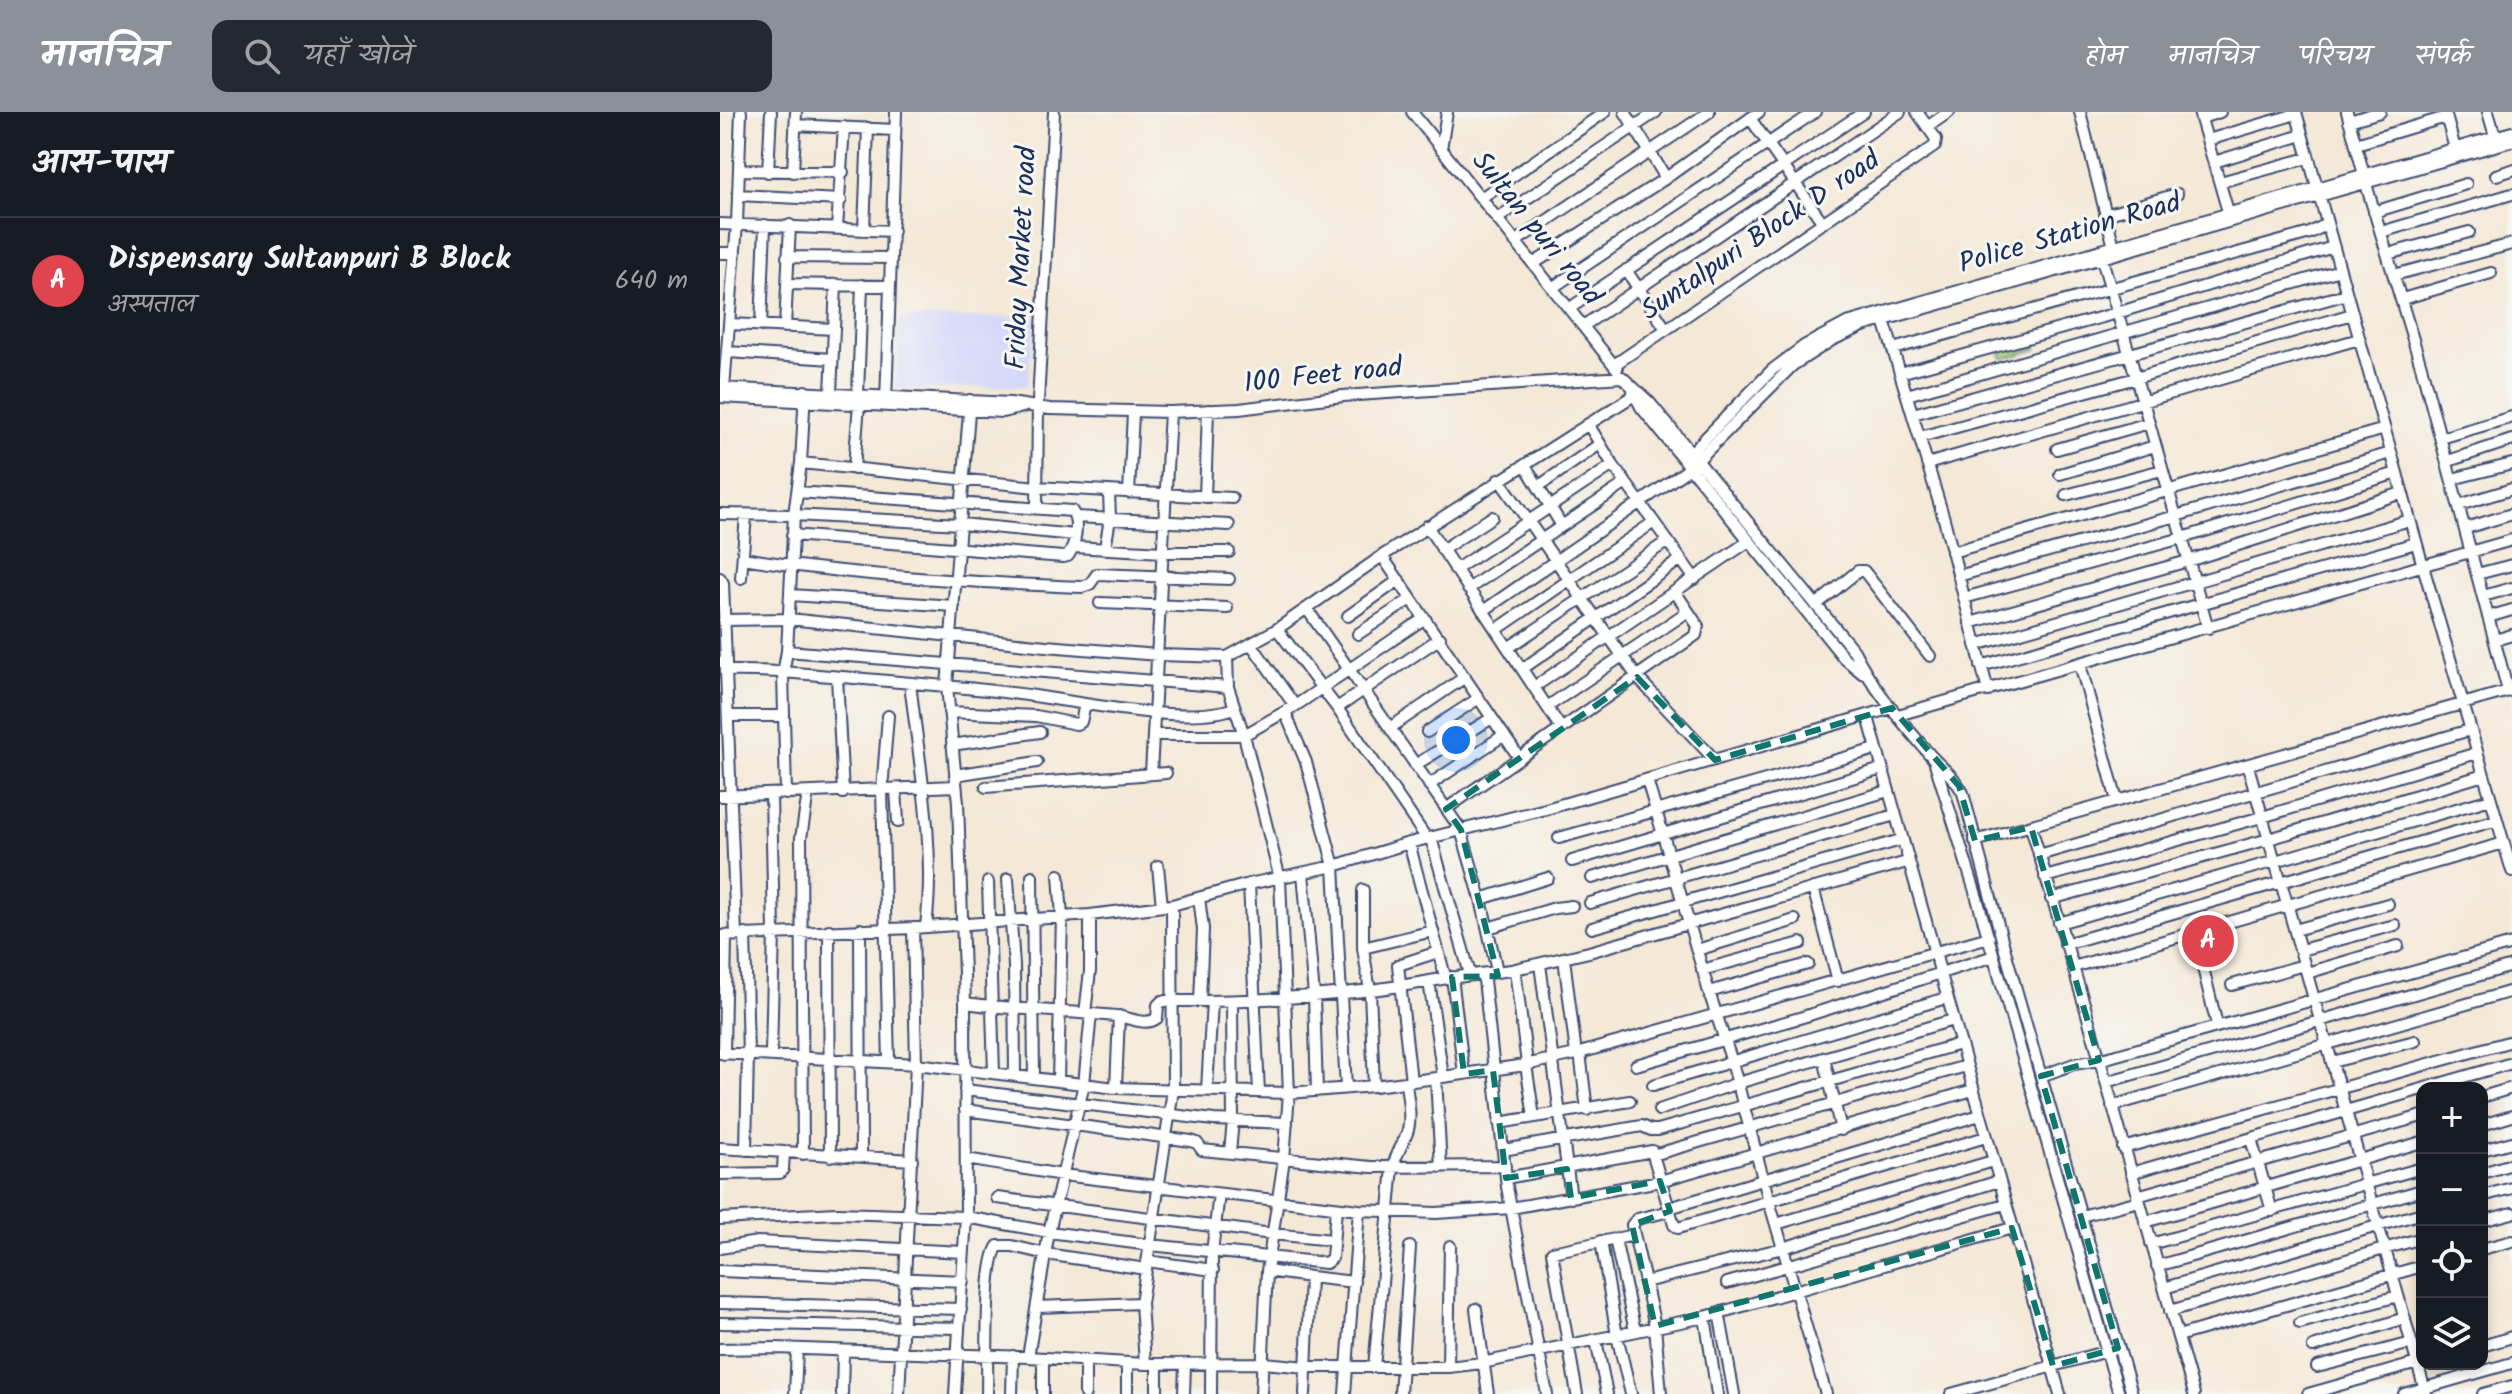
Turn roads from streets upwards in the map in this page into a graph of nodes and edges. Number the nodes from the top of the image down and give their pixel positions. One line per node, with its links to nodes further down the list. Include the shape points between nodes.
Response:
1 (741, 112): 45 (street)
2 (771, 112): 47 (street)
3 (796, 112): 26 (street)
4 (896, 112): 31 (street)
5 (1054, 112): 132 (street, Friday Market road)
6 (1447, 112): 39 (street)
7 (1605, 112): 60 (street)
8 (1625, 112): 27 (street)
9 (1656, 112): 27 (street)
10 (1709, 112): 41 (street)
11 (1815, 112): 37 (street)
12 (1864, 112): 44 (street)
13 (1900, 112): 54 (street)
14 (1917, 112): 29 (street)
15 (1949, 112): 29 (street)
16 (2080, 112): 63 (street)
17 (2220, 112): 23 (street)
18 (2380, 112): 25 (street)
19 (2488, 112): 34 (street)
20 (1415, 113): 39 (street, Sultan puri road)
21 (2296, 113): 33 (street); 35 (street)
22 (1755, 115): 37 (street); 51 (street)
23 (2200, 115): 35 (street)
24 (2445, 115): 38 (street); 40 (street)
25 (2348, 116): 38 (street)
26 (795, 125): 28 (street); 48 (street)
27 (1634, 126): 41 (street); 65 (street)
28 (844, 127): 30 (street); 49 (street)
29 (1927, 127): 66 (street, Suntalpuri Block D road, via 1935,146)
30 (868, 128): 31 (street); 73 (street)
31 (895, 130): 74 (street)
32 (2512, 132): 34 (street, Police Station Road)
33 (2302, 135): 42 (street); 43 (street)
34 (2495, 136): 40 (street, Police Station Road)
35 (2208, 140): 43 (street)
36 (2512, 141): 52 (street, Police Station Road)
37 (1768, 144): 44 (street); 98 (street)
38 (2356, 144): 52 (street)
39 (1441, 149): 60 (street, Sultan puri road)
40 (2455, 149): 52 (street, Police Station Road)
41 (1649, 152): 51 (street); 77 (street)
42 (2308, 158): 53 (street); 56 (street)
43 (2214, 162): 53 (street)
44 (1783, 166): 54 (street); 88 (street)
45 (739, 170): 47 (street); 59 (street)
46 (2512, 170): 50 (street)
47 (768, 172): 48 (street)
48 (793, 172): 49 (street)
49 (843, 172): 61 (street)
50 (2496, 175)
51 (1666, 178): 87 (street)
52 (2365, 179): 56 (street, Police Station Road); 62 (street)
53 (2220, 182): 64 (street)
54 (1795, 184): 66 (street); 99 (street)
55 (2466, 184): 62 (street)
56 (2318, 193): 64 (street, Police Station Road); 69 (street); 86 (street, Police Station Road)
57 (2177, 194): 63 (street)
58 (2512, 194): 75 (street)
59 (738, 195): 61 (street); 68 (street)
60 (1481, 198): 65 (street, Sultan puri road)
61 (841, 200): 72 (street)
62 (2374, 212): 75 (street)
63 (2105, 215): 79 (street)
64 (2229, 215): 79 (street, Police Station Road)
65 (1498, 218): 77 (street, Sultan puri road)
66 (1823, 223): 112 (street, Suntalpuri Block D road)
67 (720, 224): 68 (street)
68 (737, 224): 70 (street); 82 (street)
69 (2327, 224): 80 (street); 100 (street)
70 (765, 225): 71 (street); 108 (street)
71 (790, 225): 72 (street); 84 (street)
72 (837, 228): 73 (street)
73 (864, 230): 74 (street)
74 (893, 231): 85 (street)
75 (2381, 232): 83 (street)
76 (2469, 232): 83 (street)
77 (1515, 242): 87 (street, Sultan puri road)
78 (2512, 244): 91 (street)
79 (2114, 247): 148 (street, Police Station Road, via 1847,323 1772,370)
80 (2333, 247): 89 (street); 104 (street)
81 (720, 253): 82 (street)
82 (735, 253): 92 (street)
83 (2388, 254): 91 (street)
84 (787, 257): 85 (street); 94 (street)
85 (890, 258): 97 (street)
86 (2102, 259): 100 (street); 106 (street, Police Station Road)
87 (1533, 264): 98 (street, Sultan puri road)
88 (1626, 270): 99 (street); 103 (street)
89 (2340, 270): 101 (street); 113 (street)
90 (2491, 273): 102 (street)
91 (2394, 275): 102 (street)
92 (733, 276): 93 (street); 107 (street)
93 (720, 278)
94 (787, 284): 95 (street); 110 (street)
95 (836, 284): 96 (street); 111 (street)
96 (862, 285): 97 (street); 128 (street)
97 (889, 286): 129 (street)
98 (1552, 288): 103 (street, Sultan puri road)
99 (1638, 289): 109 (street); 112 (street)
100 (2110, 289): 104 (street); 115 (street)
101 (2347, 294): 105 (street); 117 (street)
102 (2402, 299): 142 (street)
103 (1570, 308): 109 (street, Sultan puri road)
104 (2117, 313): 113 (street); 120 (street)
105 (2352, 314): 114 (street); 122 (street)
106 (1884, 320): 115 (street); 148 (street, Police Station Road, via 1832,340 1793,365)
107 (730, 324): 108 (street); 116 (street)
108 (761, 326): 110 (street)
109 (1583, 326): 119 (street, Sultan puri road)
110 (785, 327): 111 (street)
111 (834, 329): 118 (street)
112 (1666, 329): 119 (street, Suntalpuri Block D road)
113 (2123, 334): 117 (street); 126 (street)
114 (2359, 339): 130 (street); 140 (street)
115 (1893, 349): 120 (street)
116 (728, 352): 118 (street); 123 (street)
117 (2129, 355): 122 (street); 136 (street)
118 (832, 359): 124 (street)
119 (1614, 365): 121 (street, Sultan puri road)
120 (1900, 373): 126 (street)
121 (1624, 378): 125 (street, Sultan puri road); 133 (street, 100 Feet road)
122 (2136, 378): 130 (street); 141 (street)
123 (721, 391): 127 (street, 100 Feet road)
124 (831, 392): 127 (street, 100 Feet road); 128 (street, 100 Feet road)
125 (1637, 394): 139 (street); 148 (street, Sultan puri road, via 1641,407)
126 (1907, 395): 136 (street)
127 (805, 396): 128 (street, 100 Feet road); 150 (street)
128 (858, 398): 129 (street, 100 Feet road); 155 (street)
129 (886, 400): 131 (street, 100 Feet road)
130 (2142, 401): 138 (street); 151 (street)
131 (969, 405): 132 (street, 100 Feet road); 161 (street)
132 (1037, 408): 135 (street, 100 Feet road); 164 (street, Friday Market road)
133 (1208, 410): 134 (street, 100 Feet road); 173 (street)
134 (1170, 412): 135 (street, 100 Feet road); 171 (street)
135 (1133, 413): 169 (street)
136 (1913, 414): 141 (street)
137 (2512, 417): 142 (street)
138 (2149, 423): 145 (street); 146 (street)
139 (1588, 424): 144 (street); 153 (street)
140 (2385, 429): 147 (street); 166 (street)
141 (1920, 437): 151 (street)
142 (2441, 438): 149 (street)
143 (2512, 440): 149 (street)
144 (1600, 444): 154 (street); 163 (street)
145 (2155, 446): 156 (street); 158 (street)
146 (2057, 449)
147 (2391, 453): 157 (street); 184 (street)
148 (1690, 460): 176 (street); 203 (street); 242 (street)
149 (2448, 461): 160 (street)
150 (801, 463): 155 (street); 167 (street)
151 (1927, 464): 211 (street)
152 (2512, 464): 160 (street)
153 (1525, 465): 159 (street); 163 (street)
154 (1613, 465): 162 (street); 178 (street)
155 (854, 469): 161 (street)
156 (2162, 470): 166 (street); 172 (street)
157 (2397, 473): 170 (street); 198 (street)
158 (2060, 474)
159 (1499, 479): 189 (street); 194 (street)
160 (2452, 479): 177 (street)
161 (965, 481): 164 (street); 175 (street)
162 (1626, 483): 176 (street); 195 (street)
163 (1539, 486): 178 (street)
164 (1037, 487): 168 (street); 179 (street, Friday Market road)
165 (2512, 489): 177 (street)
166 (2168, 491): 184 (street); 211 (street)
167 (797, 492): 175 (street); 183 (street)
168 (1109, 492): 169 (street); 187 (street)
169 (1129, 493): 171 (street)
170 (2402, 493): 188 (street); 215 (street)
171 (1165, 495): 173 (street); 191 (street)
172 (2066, 495)
173 (1205, 497): 174 (street)
174 (1232, 498)
175 (963, 502): 179 (street); 192 (street)
176 (1640, 503): 190 (street); 216 (street)
177 (2459, 505): 196 (street)
178 (1550, 507): 189 (street); 195 (street)
179 (1037, 508): 185 (street, via 1072,511)
180 (720, 514): 182 (street)
181 (2512, 514): 196 (street)
182 (746, 515): 183 (street); 213 (street)
183 (794, 515): 192 (street); 197 (street)
184 (2176, 516): 198 (street); 222 (street)
185 (1076, 517): 187 (street); 201 (street)
186 (1492, 517): 207 (street)
187 (1110, 519): 191 (street); 206 (street)
188 (2410, 520): 204 (street); 231 (street)
189 (1528, 521): 199 (street); 220 (street)
190 (1654, 522): 202 (street); 227 (street)
191 (1164, 523): 193 (street); 209 (street)
192 (961, 524): 201 (street); 205 (street)
193 (1229, 525)
194 (1427, 526): 207 (street); 212 (street)
195 (1562, 526): 199 (street)
196 (2466, 528): 208 (street)
197 (792, 535): 205 (street); 218 (street)
198 (2182, 538): 215 (street); 237 (street)
199 (1541, 540): 216 (street); 233 (street)
200 (2512, 540): 208 (street)
201 (1075, 541): 205 (street, via 1063,557); 206 (street)
202 (1668, 541): 214 (street); 239 (street)
203 (1749, 541): 228 (street); 285 (street, via 1844,658)
204 (2416, 543): 219 (street); 243 (street)
205 (958, 547): 230 (street)
206 (1105, 548): 209 (street)
207 (1442, 550): 220 (street)
208 (2471, 551): 219 (street); 221 (street)
209 (1163, 552): 210 (street); 223 (street)
210 (1229, 552)
211 (1952, 552): 222 (street)
212 (1382, 556): 229 (street); 246 (street)
213 (743, 558): 218 (street); 225 (street)
214 (1680, 560): 228 (street); 254 (street)
215 (2188, 561): 231 (street); 255 (street)
216 (1556, 562): 227 (street); 248 (street)
217 (2512, 565): 221 (street)
218 (791, 566): 230 (street); 235 (street)
219 (2423, 566): 257 (street); 297 (street)
220 (1455, 570): 233 (street)
221 (2477, 574): 236 (street)
222 (1958, 576): 237 (street)
223 (1162, 577): 226 (street); 230 (street, via 1097,574 1082,587); 241 (street)
224 (720, 578): 256 (street)
225 (741, 578)
226 (1229, 579)
227 (1569, 579): 239 (street); 259 (street)
228 (1695, 579): 234 (street)
229 (1399, 580): 238 (street); 250 (street)
230 (956, 581): 244 (street)
231 (2194, 581): 243 (street); 267 (street)
232 (2512, 588): 236 (street)
233 (1468, 589): 248 (street)
234 (1676, 593): 249 (street); 262 (street)
235 (791, 595): 244 (street); 253 (street)
236 (2483, 596): 251 (street)
237 (1964, 598): 255 (street)
238 (1411, 599): 252 (street); 260 (street)
239 (1582, 599): 254 (street); 268 (street)
240 (1100, 603): 241 (street)
241 (1161, 605): 245 (street); 270 (street)
242 (1816, 605): 272 (street, via 1864,571); 285 (street, via 1854,651)
243 (2201, 605): 257 (street); 278 (street)
244 (954, 606): 263 (street)
245 (1227, 608)
246 (1307, 609): 258 (street); 279 (street)
247 (2512, 610): 251 (street)
248 (1483, 611): 259 (street)
249 (1687, 612): 271 (street); 284 (street, via 1698,626 1696,635)
250 (1348, 616)
251 (2488, 617): 265 (street)
252 (1425, 618): 264 (street); 279 (street)
253 (789, 619): 256 (street); 263 (street); 269 (street)
254 (1597, 619): 262 (street); 280 (street)
255 (1970, 623): 267 (street)
256 (722, 625): 277 (street)
257 (2208, 628): 276 (street)
258 (1277, 629): 266 (street); 291 (street)
259 (1496, 630): 268 (street)
260 (1358, 634)
261 (2512, 635): 265 (street)
262 (1609, 636): 271 (street); 290 (street)
263 (951, 637): 270 (street); 275 (street)
264 (1440, 638): 283 (street); 292 (street)
265 (2495, 640): 274 (street)
266 (1252, 645): 273 (street); 302 (street)
267 (1976, 645): 278 (street)
268 (1508, 648): 280 (street)
269 (787, 651): 275 (street); 281 (street)
270 (1158, 655): 273 (street); 286 (street)
271 (1622, 655): 284 (street); 299 (street)
272 (1930, 656)
273 (1227, 657): 289 (street)
274 (2506, 663): 294 (street)
275 (949, 664): 286 (street); 288 (street)
276 (2080, 664): 293 (street); 349 (street)
277 (724, 665): 281 (street); 306 (street)
278 (1981, 666): 293 (street)
279 (1349, 667): 291 (street); 292 (street)
280 (1522, 669): 290 (street)
281 (783, 671): 282 (street); 307 (street)
282 (837, 677): 287 (street); 342 (street)
283 (1465, 677): 296 (street); 312 (street)
284 (1637, 677): 313 (street); 325 (street)
285 (1867, 677): 305 (street)
286 (1156, 682): 289 (street); 303 (street)
287 (910, 683): 288 (street); 337 (street)
288 (947, 686): 295 (street); 304 (street)
289 (1228, 687): 300 (street)
290 (1534, 687): 299 (street)
291 (1320, 688): 301 (street); 302 (street)
292 (1364, 690): 301 (street); 312 (street)
293 (1988, 691): 305 (street)
294 (2510, 691): 297 (street)
295 (1040, 696): 298 (street); 309 (street)
296 (1479, 698): 311 (street); 316 (street)
297 (2462, 703): 314 (street); 328 (street)
298 (1085, 704): 303 (street); 309 (street, via 1076,724)
299 (1547, 707): 313 (street)
300 (1234, 708): 303 (street, via 1204,715); 318 (street)
301 (1337, 708): 359 (street)
302 (1290, 709): 318 (street); 372 (street)
303 (1155, 711): 317 (street)
304 (949, 712): 309 (street); 320 (street)
305 (1895, 712): 310 (street); 324 (street)
306 (728, 716): 307 (street); 347 (street)
307 (782, 716): 343 (street)
308 (888, 716): 339 (street)
309 (1036, 716)
310 (1868, 717): 321 (street); 325 (street)
311 (1492, 718): 319 (street); 327 (street)
312 (1390, 728): 327 (street)
313 (1561, 728): 323 (street)
314 (2470, 730): 322 (street); 344 (street)
315 (1040, 732): 320 (street)
316 (1427, 732)
317 (1154, 735): 318 (street); 331 (street)
318 (1244, 735): 382 (street)
319 (1504, 735): 323 (street); 335 (street)
320 (952, 745): 333 (street)
321 (1876, 749): 329 (street); 351 (street)
322 (2477, 753): 332 (street); 353 (street)
323 (1518, 756): 350 (street)
324 (1933, 758): 363 (street, via 1963,793); 420 (street)
325 (1715, 760): 334 (street)
326 (1037, 762): 333 (street)
327 (1415, 765): 335 (street)
328 (2248, 766): 344 (street); 349 (street)
329 (1882, 769): 340 (street); 358 (street)
330 (1166, 773): 331 (street)
331 (1151, 774): 336 (street)
332 (2484, 775): 348 (street); 361 (street)
333 (955, 780): 337 (street); 403 (street)
334 (1647, 780): 351 (street); 357 (street)
335 (1429, 785): 350 (street)
336 (986, 787)
337 (922, 788): 338 (street); 407 (street)
338 (896, 789): 339 (street); 355 (street)
339 (882, 790): 342 (street); 412 (street)
340 (1888, 791): 352 (street); 366 (street)
341 (808, 793): 342 (street); 343 (street); 415 (street, via 801,838)
342 (843, 793)
343 (786, 794): 345 (street)
344 (2256, 794): 353 (street); 367 (street)
345 (771, 795): 347 (street); 418 (street)
346 (720, 796): 347 (street)
347 (733, 796): 419 (street)
348 (2491, 799): 354 (street); 369 (street)
349 (2117, 801): 356 (street)
350 (1446, 809): 357 (street)
351 (1656, 810): 358 (street); 360 (street)
352 (1895, 815): 362 (street); 377 (street)
353 (2262, 817): 361 (street); 378 (street)
354 (2497, 820): 365 (street); 384 (street)
355 (898, 822)
356 (2031, 827): 363 (street); 367 (street)
357 (1461, 830): 359 (street); 389 (street)
358 (1663, 834): 366 (street); 368 (street)
359 (1429, 838): 364 (street); 440 (street)
360 (1559, 838)
361 (2269, 839): 369 (street); 390 (street)
362 (1901, 840): 370 (street); 391 (street)
363 (1975, 841): 498 (street)
364 (1409, 843): 372 (street); 416 (street)
365 (2504, 843): 373 (street); 396 (street)
366 (1669, 854): 377 (street); 380 (street)
367 (2039, 855): 378 (street)
368 (1572, 861)
369 (2275, 861): 384 (street); 405 (street)
370 (1907, 862): 386 (street); 429 (street)
371 (1158, 866): 394 (street)
372 (1334, 866): 374 (street); 450 (street)
373 (2512, 871)
374 (1303, 873): 382 (street); 451 (street)
375 (1059, 875): 398 (street)
376 (1032, 876): 399 (street)
377 (1675, 877): 391 (street); 392 (street)
378 (2045, 877): 390 (street)
379 (1548, 878): 389 (street)
380 (1592, 878)
381 (1008, 879): 402 (street)
382 (1280, 879): 385 (street); 452 (street)
383 (988, 882): 401 (street)
384 (2281, 882): 396 (street); 422 (street)
385 (1249, 884): 388 (street); 458 (street)
386 (1813, 888): 404 (street); 444 (street)
387 (1363, 890): 425 (street)
388 (1199, 898): 394 (street); 456 (street)
389 (1481, 899): 409 (street)
390 (2051, 899): 405 (street)
391 (1682, 900): 404 (street); 410 (street)
392 (1590, 903)
393 (2388, 904): 414 (street)
394 (1167, 906): 397 (street); 455 (street)
395 (1572, 906): 409 (street)
396 (2288, 906): 414 (street); 417 (street)
397 (1090, 915): 398 (street); 464 (street)
398 (1062, 917): 399 (street); 463 (street)
399 (1033, 919): 402 (street); 462 (street)
400 (1795, 920): 426 (street)
401 (990, 921): 402 (street); 403 (street); 460 (street)
402 (1012, 921): 461 (street)
403 (961, 923): 407 (street); 459 (street)
404 (1689, 923): 426 (street); 431 (street)
405 (2059, 923): 422 (street)
406 (2395, 925): 427 (street)
407 (926, 926): 408 (street)
408 (913, 928): 412 (street); 489 (street)
409 (1488, 928): 439 (street)
410 (1592, 928)
411 (860, 929): 412 (street); 413 (street); 483 (street)
412 (887, 929): 485 (street)
413 (829, 930): 415 (street); 480 (street)
414 (2295, 930): 427 (street)
415 (800, 931): 418 (street); 479 (street)
416 (1433, 931): 425 (street); 428 (street)
417 (2194, 931): 435 (street); 469 (street)
418 (774, 932): 419 (street); 478 (street)
419 (732, 935): 476 (street); 477 (street)
420 (1989, 937): 429 (street); 430 (street)
421 (1801, 943): 438 (street)
422 (2065, 944): 435 (street)
423 (2512, 944): 454 (street)
424 (2398, 946): 436 (street)
425 (1363, 948): 447 (street)
426 (1697, 950): 438 (street)
427 (2301, 950): 436 (street)
428 (1438, 952): 442 (street); 446 (street, via 1398,965)
429 (1934, 955): 441 (street); 444 (street)
430 (1994, 956): 441 (street); 685 (street)
431 (1564, 958): 432 (street); 475 (street)
432 (1540, 964): 437 (street); 482 (street)
433 (1808, 964): 449 (street)
434 (2512, 966): 468 (street)
435 (2073, 967): 484 (street)
436 (2306, 969): 445 (street); 454 (street)
437 (1515, 970): 439 (street); 490 (street)
438 (1702, 970): 449 (street)
439 (1497, 971): 440 (street)
440 (1475, 974): 442 (street); 494 (street, via 1484,980)
441 (1939, 974): 453 (street); 470 (street)
442 (1450, 977): 443 (street); 496 (street)
443 (1429, 981): 446 (street); 500 (street)
444 (1838, 981): 465 (street)
445 (2232, 985)
446 (1401, 986): 447 (street); 502 (street)
447 (1370, 991): 450 (street); 509 (street)
448 (2512, 991): 474 (street)
449 (1709, 992): 465 (street)
450 (1340, 993): 451 (street); 511 (street)
451 (1314, 996): 452 (street); 520 (street)
452 (1286, 998): 458 (street); 522 (street)
453 (1946, 998): 467 (street); 486 (street)
454 (2314, 998): 468 (street); 469 (street)
455 (1174, 1001): 456 (street); 466 (street, via 1159,1003 1154,1022); 515 (street)
456 (1206, 1001): 457 (street); 516 (street)
457 (1232, 1001): 458 (street); 519 (street)
458 (1255, 1001): 521 (street)
459 (965, 1003): 460 (street); 493 (street)
460 (992, 1007): 461 (street); 495 (street)
461 (1015, 1008): 462 (street); 497 (street)
462 (1033, 1009): 463 (street); 499 (street)
463 (1060, 1010): 464 (street); 501 (street)
464 (1088, 1014): 466 (street); 507 (street)
465 (1718, 1015): 470 (street); 475 (street)
466 (1119, 1016): 510 (street)
467 (1953, 1020): 473 (street); 481 (street)
468 (2321, 1023): 474 (street); 504 (street)
469 (2217, 1025): 484 (street)
470 (1725, 1038): 486 (street); 491 (street)
471 (2415, 1041): 487 (street)
472 (2512, 1041): 513 (street)
473 (1960, 1044): 492 (street); 503 (street)
474 (2327, 1045): 487 (street); 528 (street)
475 (1578, 1053): 482 (street); 530 (street)
476 (722, 1054): 477 (street)
477 (748, 1054): 478 (street); 557 (street)
478 (771, 1055): 479 (street)
479 (802, 1056): 480 (street); 563 (street)
480 (831, 1058): 483 (street); 564 (street)
481 (1824, 1058): 503 (street); 506 (street)
482 (1554, 1059): 490 (street); 534 (street)
483 (859, 1060): 485 (street); 565 (street)
484 (2099, 1060): 498 (street); 504 (street)
485 (889, 1062): 489 (street)
486 (1732, 1062): 506 (street); 508 (street)
487 (2332, 1062): 513 (street)
488 (2512, 1063): 505 (street)
489 (916, 1064): 493 (street); 568 (street)
490 (1526, 1065): 494 (street); 537 (street)
491 (1636, 1065)
492 (1966, 1066): 517 (street); 526 (street)
493 (966, 1069): 495 (street); 514 (street)
494 (1493, 1070): 496 (street); 541 (street)
495 (994, 1073): 497 (street)
496 (1464, 1074): 500 (street)
497 (1015, 1075): 499 (street)
498 (2041, 1076): 610 (street)
499 (1034, 1078): 501 (street)
500 (1439, 1078): 502 (street); 575 (street)
501 (1058, 1081): 507 (street)
502 (1408, 1082): 509 (street); 574 (street, via 1408,1131)
503 (1828, 1082): 526 (street); 527 (street)
504 (2106, 1082): 528 (street)
505 (2445, 1082)
506 (1738, 1083): 527 (street); 531 (street)
507 (1084, 1084): 510 (street); 525 (street)
508 (1653, 1085)
509 (1374, 1086): 511 (street)
510 (1116, 1088): 515 (street)
511 (1346, 1088): 520 (street)
512 (2512, 1088): 523 (street)
513 (2340, 1089): 532 (street); 555 (street)
514 (965, 1090): 525 (street); 529 (street)
515 (1173, 1090): 516 (street); 533 (street)
516 (1207, 1090): 519 (street)
517 (1973, 1090): 535 (street); 546 (street)
518 (2416, 1090): 532 (street)
519 (1233, 1091): 521 (street); 539 (street)
520 (1317, 1091): 522 (street)
521 (1259, 1092): 522 (street)
522 (1289, 1093): 540 (street)
523 (2488, 1095)
524 (1630, 1101): 530 (street)
525 (1079, 1103): 533 (street); 543 (street)
526 (1833, 1105): 544 (street); 546 (street)
527 (1743, 1106): 544 (street); 545 (street)
528 (2112, 1106): 555 (street)
529 (965, 1110): 543 (street); 566 (street)
530 (1587, 1110): 534 (street)
531 (1659, 1110)
532 (2346, 1111): 547 (street); 550 (street)
533 (1170, 1114): 539 (street); 548 (street)
534 (1560, 1114): 537 (street); 551 (street)
535 (1980, 1115): 549 (street); 583 (street)
536 (2512, 1116): 542 (street)
537 (1534, 1117): 541 (street)
538 (2416, 1118): 547 (street)
539 (1233, 1121): 540 (street); 559 (street)
540 (1287, 1123): 567 (street)
541 (1499, 1123): 558 (street)
542 (2488, 1123)
543 (1076, 1125): 548 (street); 581 (street)
544 (1749, 1126): 560 (street); 562 (street)
545 (1651, 1130): 551 (street, via 1642,1126); 562 (street)
546 (1841, 1130): 560 (street)
547 (2353, 1136): 569 (street); 571 (street)
548 (1165, 1137): 559 (street, via 1194,1141 1202,1150); 587 (street)
549 (1986, 1137): 570 (street); 597 (street)
550 (2251, 1139): 571 (street); 579 (street)
551 (1563, 1140): 558 (street); 576 (street)
552 (2512, 1142): 556 (street)
553 (2416, 1144): 569 (street)
554 (720, 1148): 557 (street)
555 (2123, 1148): 579 (street)
556 (2488, 1148)
557 (746, 1150): 561 (street)
558 (1503, 1150): 573 (street)
559 (1230, 1152): 567 (street)
560 (1758, 1152): 583 (street); 584 (street)
561 (784, 1153): 563 (street); 580 (street, via 780,1173)
562 (1652, 1153): 576 (street); 584 (street)
563 (803, 1154): 564 (street)
564 (830, 1156): 565 (street)
565 (861, 1157): 568 (street)
566 (966, 1159): 581 (street); 611 (street)
567 (1284, 1159): 574 (street); 596 (street)
568 (912, 1160): 608 (street)
569 (2360, 1160): 586 (street); 588 (street)
570 (1993, 1161): 585 (street); 616 (street)
571 (2258, 1162): 588 (street); 595 (street)
572 (2512, 1164): 578 (street)
573 (1505, 1166): 575 (street); 582 (street)
574 (1393, 1167): 575 (street); 605 (street)
575 (1441, 1167)
576 (1567, 1169): 582 (street); 594 (street)
577 (2416, 1170): 586 (street)
578 (2488, 1171)
579 (2131, 1173): 595 (street)
580 (720, 1174)
581 (1062, 1175): 587 (street); 600 (street)
582 (1506, 1178): 602 (street)
583 (1764, 1180): 597 (street); 604 (street)
584 (1660, 1181): 594 (street); 604 (street)
585 (1999, 1181): 598 (street); 634 (street)
586 (2367, 1185): 599 (street); 606 (street)
587 (1158, 1186): 591 (street); 613 (street)
588 (2265, 1187): 606 (street); 615 (street)
589 (2416, 1192): 599 (street)
590 (2511, 1192): 592 (street)
591 (1219, 1194): 596 (street); 618 (street)
592 (2488, 1195)
593 (997, 1198): 600 (street)
594 (1571, 1198): 602 (street)
595 (2138, 1199): 610 (street); 615 (street)
596 (1277, 1201): 601 (street); 621 (street)
597 (1769, 1201): 604 (street, via 1678,1228); 616 (street)
598 (2005, 1204): 619 (street); 642 (street)
599 (2372, 1204): 617 (street); 643 (street)
600 (1055, 1206): 613 (street); 620 (street)
601 (1336, 1208): 603 (street); 624 (street)
602 (1511, 1208): 605 (street); 684 (street)
603 (1359, 1210): 605 (street); 652 (street)
604 (1670, 1210): 622 (street, via 1634,1221)
605 (1389, 1211): 706 (street)
606 (2272, 1211): 628 (street)
607 (2512, 1213): 614 (street)
608 (909, 1214): 611 (street); 612 (street); 636 (street)
609 (2416, 1215): 617 (street)
610 (2081, 1216): 685 (street)
611 (966, 1217): 620 (street); 637 (street)
612 (720, 1219)
613 (1154, 1219): 618 (street); 629 (street)
614 (2488, 1219)
615 (2145, 1222): 628 (street)
616 (1776, 1224): 634 (street)
617 (2378, 1225): 635 (street); 655 (street)
618 (1216, 1227): 621 (street); 638 (street)
619 (2012, 1228): 656 (street); 703 (street)
620 (1049, 1232): 629 (street); 639 (street)
621 (1272, 1234): 624 (street); 640 (street)
622 (1634, 1235): 623 (street); 653 (street)
623 (1615, 1239): 626 (street); 673 (street)
624 (1332, 1240): 640 (street, via 1331,1261)
625 (2416, 1240): 635 (street)
626 (1601, 1241): 674 (street); 679 (street, via 1552,1252)
627 (2512, 1241): 632 (street)
628 (2151, 1244): 643 (street)
629 (1150, 1245): 638 (street); 641 (street)
630 (1450, 1246): 708 (street)
631 (1410, 1247): 707 (street)
632 (2488, 1247)
633 (720, 1248): 636 (street, via 758,1242)
634 (1783, 1248): 642 (street); 653 (street)
635 (2385, 1249): 648 (street); 664 (street)
636 (908, 1250): 637 (street); 650 (street)
637 (964, 1252): 651 (street)
638 (1212, 1252): 640 (street); 645 (street)
639 (1046, 1254): 641 (street); 661 (street); 690 (street, via 1004,1245 994,1252)
640 (1269, 1258): 647 (street)
641 (1147, 1265): 645 (street); 659 (street)
642 (1788, 1266): 654 (street); 656 (street)
643 (2157, 1266): 655 (street)
644 (2416, 1268): 648 (street)
645 (1213, 1270): 702 (street)
646 (720, 1271): 650 (street)
647 (1267, 1271): 649 (street); 696 (street)
648 (2392, 1274): 657 (street); 675 (street)
649 (1310, 1277): 652 (street); 704 (street)
650 (905, 1279): 651 (street); 660 (street)
651 (963, 1281): 662 (street)
652 (1354, 1282): 705 (street)
653 (1645, 1282): 670 (street)
654 (1727, 1283)
655 (2164, 1288): 664 (street)
656 (1796, 1292): 665 (street); 737 (street)
657 (2398, 1296): 667 (street); 669 (street)
658 (720, 1303): 660 (street)
659 (1141, 1303): 661 (street); 699 (street)
660 (903, 1307): 662 (street); 671 (street)
661 (1037, 1307): 692 (street)
662 (961, 1309): 672 (street)
663 (1476, 1309): 697 (street)
664 (2170, 1311): 675 (street)
665 (1719, 1312): 666 (street); 736 (street)
666 (1705, 1317): 670 (street); 735 (street)
667 (2405, 1318): 678 (street); 681 (street)
668 (720, 1323): 671 (street)
669 (2300, 1323)
670 (1655, 1326): 673 (street); 734 (street)
671 (902, 1328): 672 (street); 688 (street)
672 (959, 1328): 689 (street)
673 (1635, 1331): 674 (street)
674 (1617, 1336): 677 (street); 733 (street)
675 (2178, 1336): 742 (street)
676 (2512, 1337): 680 (street)
677 (1596, 1340): 679 (street); 732 (street)
678 (2412, 1343): 687 (street); 709 (street)
679 (1569, 1344): 684 (street); 731 (street)
680 (2488, 1344)
681 (2313, 1347)
682 (720, 1349): 683 (street)
683 (797, 1349): 686 (street); 713 (street)
684 (1539, 1349): 697 (street); 730 (street)
685 (2113, 1350): 703 (street); 740 (street); 741 (street)
686 (843, 1352): 688 (street); 714 (street)
687 (2416, 1353)
688 (901, 1354): 689 (street); 715 (street)
689 (958, 1354): 690 (street); 716 (street)
690 (989, 1356): 691 (street); 717 (street)
691 (1013, 1356): 692 (street); 718 (street)
692 (1028, 1357): 693 (street)
693 (1043, 1358): 694 (street); 719 (street)
694 (1085, 1360): 695 (street); 720 (street)
695 (1127, 1363): 699 (street); 721 (street)
696 (1264, 1363): 702 (street); 704 (street); 725 (street)
697 (1482, 1363): 708 (street); 729 (street)
698 (2512, 1363): 712 (street)
699 (1151, 1364): 700 (street); 722 (street)
700 (1185, 1364): 702 (street); 723 (street)
701 (2416, 1364): 743 (street)
702 (1212, 1365): 724 (street)
703 (2053, 1366): 738 (street); 739 (street)
704 (1307, 1367): 705 (street); 726 (street)
705 (1347, 1367): 706 (street); 727 (street)
706 (1374, 1367): 707 (street)
707 (1402, 1367): 708 (street); 728 (street)
708 (1448, 1367)
709 (2317, 1367)
710 (2421, 1370): 712 (street)
711 (2512, 1386): 745 (street)
712 (2425, 1391): 744 (street)
713 (795, 1394)
714 (842, 1394)
715 (899, 1394)
716 (955, 1394)
717 (987, 1394)
718 (1012, 1394)
719 (1043, 1394)
720 (1085, 1394)
721 (1127, 1394)
722 (1157, 1394)
723 (1184, 1394)
724 (1211, 1394)
725 (1261, 1394)
726 (1305, 1394)
727 (1345, 1394)
728 (1400, 1394)
729 (1488, 1394)
730 (1547, 1394)
731 (1577, 1394)
732 (1607, 1394)
733 (1631, 1394)
734 (1661, 1394)
735 (1717, 1394)
736 (1734, 1394)
737 (1826, 1394)
738 (1951, 1394)
739 (2060, 1394)
740 (2119, 1394)
741 (2132, 1394)
742 (2194, 1394)
743 (2308, 1394)
744 (2404, 1394)
745 (2483, 1394)

